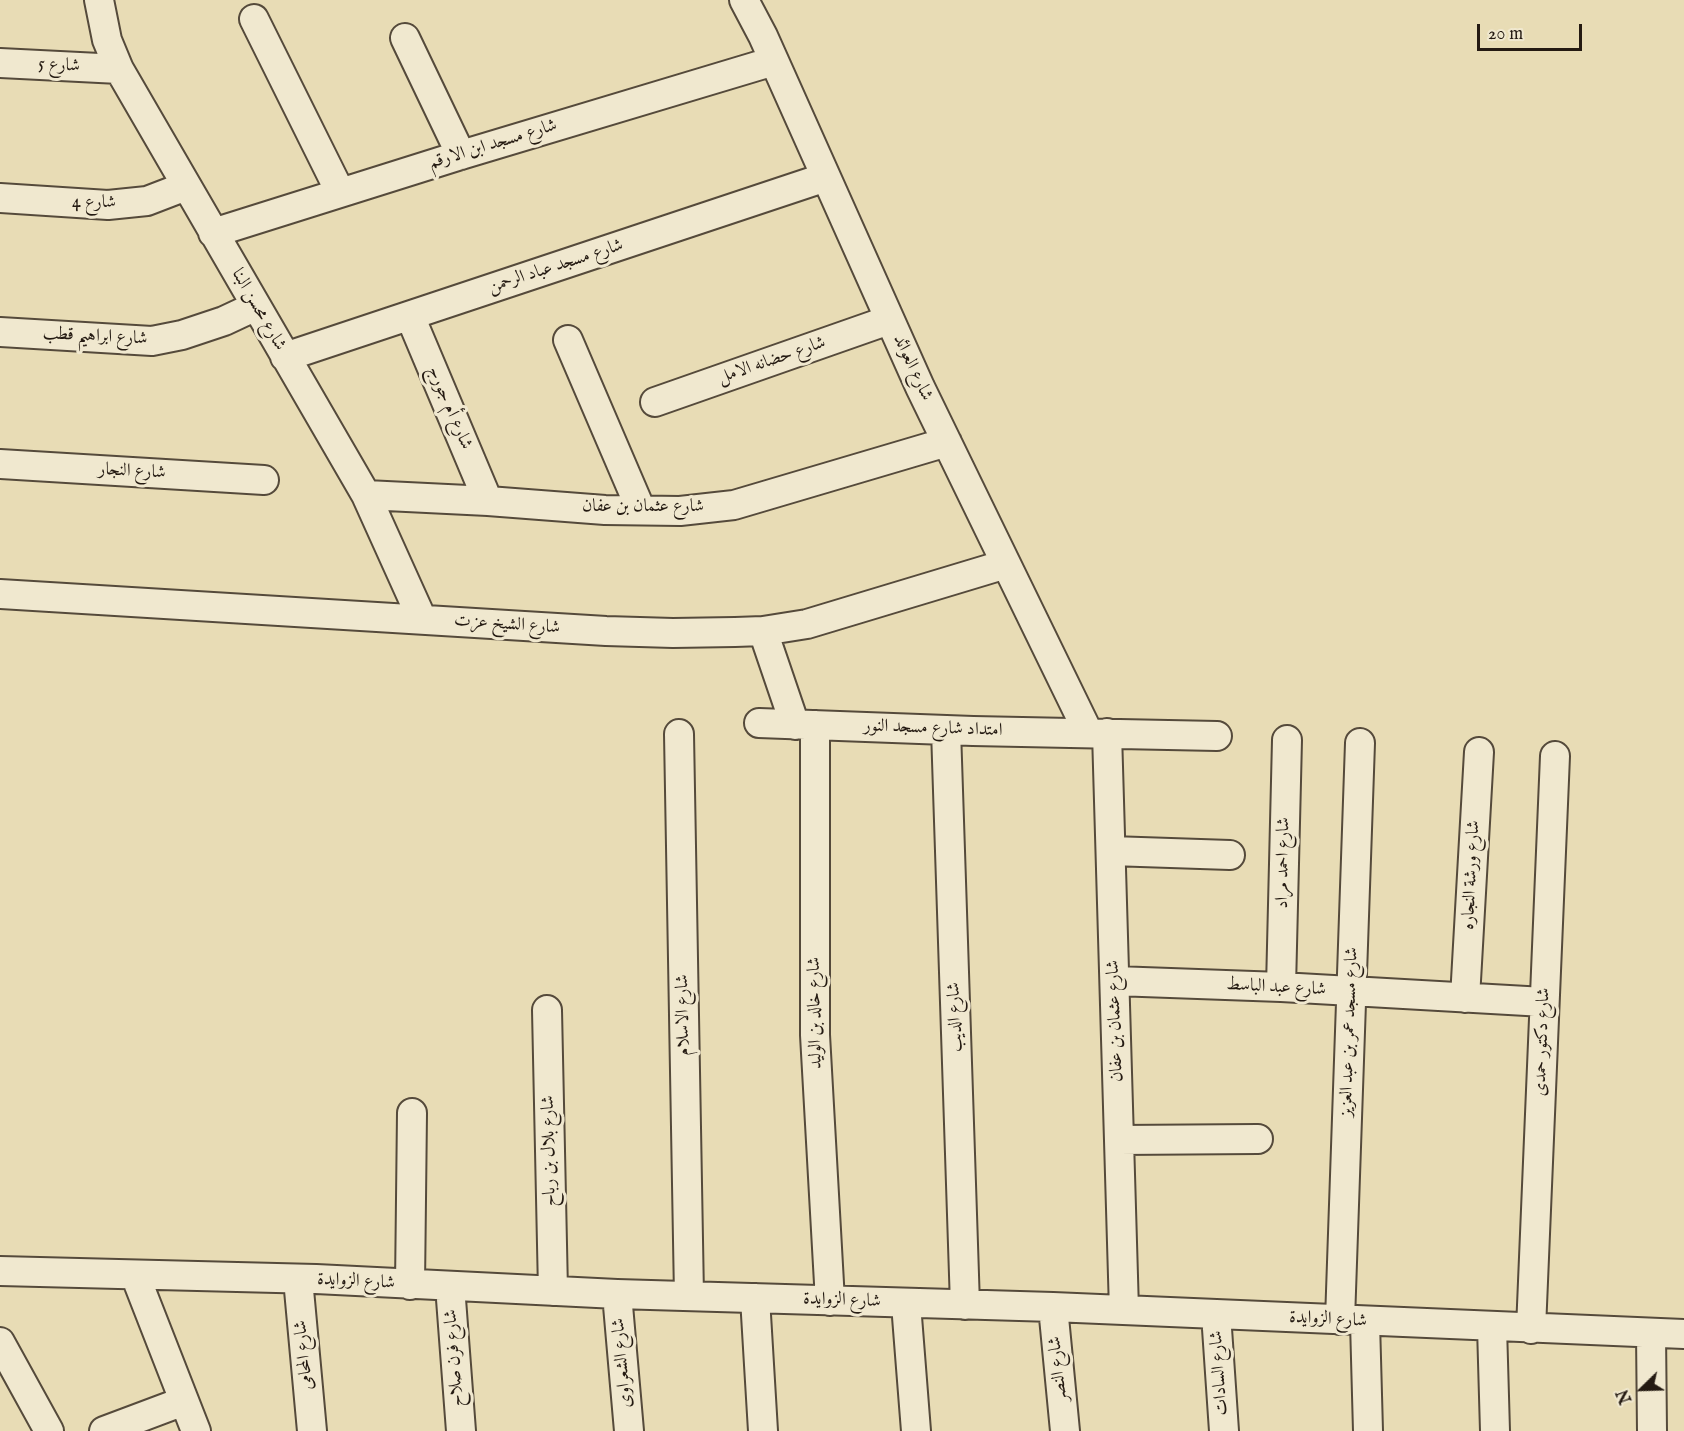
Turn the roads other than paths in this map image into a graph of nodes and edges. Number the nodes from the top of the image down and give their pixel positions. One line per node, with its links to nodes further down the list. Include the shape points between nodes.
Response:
1 (99, 0): 7 (street, شارع محسن البنا, via 107,40)
2 (744, 0): 5 (street, شارع العوائد)
3 (254, 19): 11 (street)
4 (405, 38): 8 (street)
5 (774, 61): 8 (street, شارع مسجد ابن الارقم); 9 (street, شارع العوائد)
6 (0, 63): 7 (street, شارع 5)
7 (119, 69): 10 (street, شارع محسن البنا)
8 (461, 155): 11 (street, شارع مسجد ابن الارقم)
9 (826, 177): 15 (street, شارع مسجد عباد الرحمن); 16 (street, شارع العوائد)
10 (186, 186): 12 (street, شارع 4, via 147,201 108,206); 13 (street, شارع محسن البنا)
11 (340, 192): 13 (street, شارع مسجد ابن الارقم)
12 (0, 198)
13 (213, 232): 14 (street, شارع محسن البنا)
14 (256, 306): 17 (street, شارع ابراهيم قطب, via 214,325 152,341); 19 (street, شارع محسن البنا)
15 (410, 316): 19 (street, شارع مسجد عباد الرحمن); 25 (street, شارع أم جورج)
16 (889, 320): 20 (street, شارع حضانه الامل); 21 (street, شارع العوائد)
17 (0, 332)
18 (568, 340): 26 (street)
19 (285, 357): 24 (street, شارع محسن البنا)
20 (655, 402)
21 (947, 442): 26 (street, شارع عثمان بن عفان, via 734,505 680,511); 27 (street, شارع العوائد)
22 (0, 464): 23 (street, شارع النجار)
23 (264, 480)
24 (366, 495): 25 (street, شارع عثمان بن عفان); 29 (street, شارع محسن البنا)
25 (488, 501): 26 (street, شارع عثمان بن عفان)
26 (641, 510)
27 (1006, 564): 30 (street, شارع الشيخ عزت, via 807,624); 34 (street, شارع العوائد)
28 (0, 594): 29 (street, شارع الشيخ عزت)
29 (422, 620): 30 (street, شارع الشيخ عزت, via 673,633)
30 (763, 631): 32 (street, شارع خالد بن الوليد)
31 (759, 723): 32 (street, امتداد شارع مسجد النور)
32 (805, 725): 33 (street, امتداد شارع مسجد النور); 61 (street, شارع خالد بن الوليد, via 815,1035)
33 (946, 730): 34 (street, امتداد شارع مسجد النور); 63 (street, شارع الديب)
34 (1097, 732): 36 (street, امتداد شارع مسجد النور); 41 (street, شارع عثمان بن عفان)
35 (679, 734): 59 (street, شارع الاسلام)
36 (1217, 736)
37 (1287, 740): 44 (street, شارع احمد مراد)
38 (1360, 743): 45 (street, شارع مسجد عمر بن عبد العزيز)
39 (1479, 752): 46 (street, شارع ورشة النجاره)
40 (1555, 756): 47 (street, شارع دكتور حمدى)
41 (1111, 851): 42 (street); 43 (street, شارع عثمان بن عفان)
42 (1230, 855)
43 (1115, 981): 44 (street, شارع عبد الباسط); 51 (street, شارع عثمان بن عفان)
44 (1281, 987): 45 (street, شارع عبد الباسط)
45 (1351, 992): 46 (street, شارع عبد الباسط); 67 (street, شارع مسجد عمر بن عبد العزيز)
46 (1465, 998): 47 (street, شارع عبد الباسط)
47 (1544, 1002): 69 (street, شارع دكتور حمدى)
48 (547, 1010): 57 (street, شارع بلال بن رباح)
49 (412, 1113): 55 (street)
50 (1258, 1139): 51 (street)
51 (1119, 1140): 65 (street, شارع عثمان بن عفان)
52 (0, 1271): 53 (street, شارع الزوايدة)
53 (135, 1275): 54 (street, شارع الزوايدة); 73 (street)
54 (298, 1279): 55 (street, شارع الزوايدة); 77 (street, شارع المحامى)
55 (410, 1285): 56 (street, شارع الزوايدة)
56 (450, 1286): 57 (street, شارع الزوايدة); 78 (street, شارع فرن صلاح)
57 (553, 1291): 58 (street, شارع الزوايدة)
58 (617, 1294): 59 (street, شارع الزوايدة); 79 (street, شارع الشعراوى)
59 (689, 1296): 60 (street, شارع الزوايدة)
60 (755, 1298): 61 (street, شارع الزوايدة); 80 (street)
61 (830, 1301): 62 (street, شارع الزوايدة)
62 (906, 1304): 63 (street, شارع الزوايدة); 81 (street)
63 (965, 1305): 64 (street, شارع الزوايدة)
64 (1053, 1307): 65 (street, شارع الزوايدة); 82 (street, شارع النصر)
65 (1124, 1310): 66 (street, شارع الزوايدة)
66 (1216, 1314): 67 (street, شارع الزوايدة); 83 (street, شارع السادات)
67 (1353, 1321): 68 (street, شارع الزوايدة); 84 (street, شارع مسجد عمر بن عبد العزيز)
68 (1492, 1327): 69 (street, شارع الزوايدة); 85 (street)
69 (1531, 1329): 70 (street, شارع الزوايدة)
70 (1651, 1333): 71 (street, شارع الزوايدة); 86 (street)
71 (1684, 1334)
72 (0, 1342): 74 (street)
73 (184, 1401): 75 (street); 76 (street)
74 (49, 1431)
75 (104, 1431)
76 (196, 1431)
77 (312, 1431)
78 (461, 1431)
79 (629, 1431)
80 (763, 1431)
81 (916, 1431)
82 (1065, 1431)
83 (1224, 1431)
84 (1368, 1431)
85 (1495, 1431)
86 (1652, 1431)

